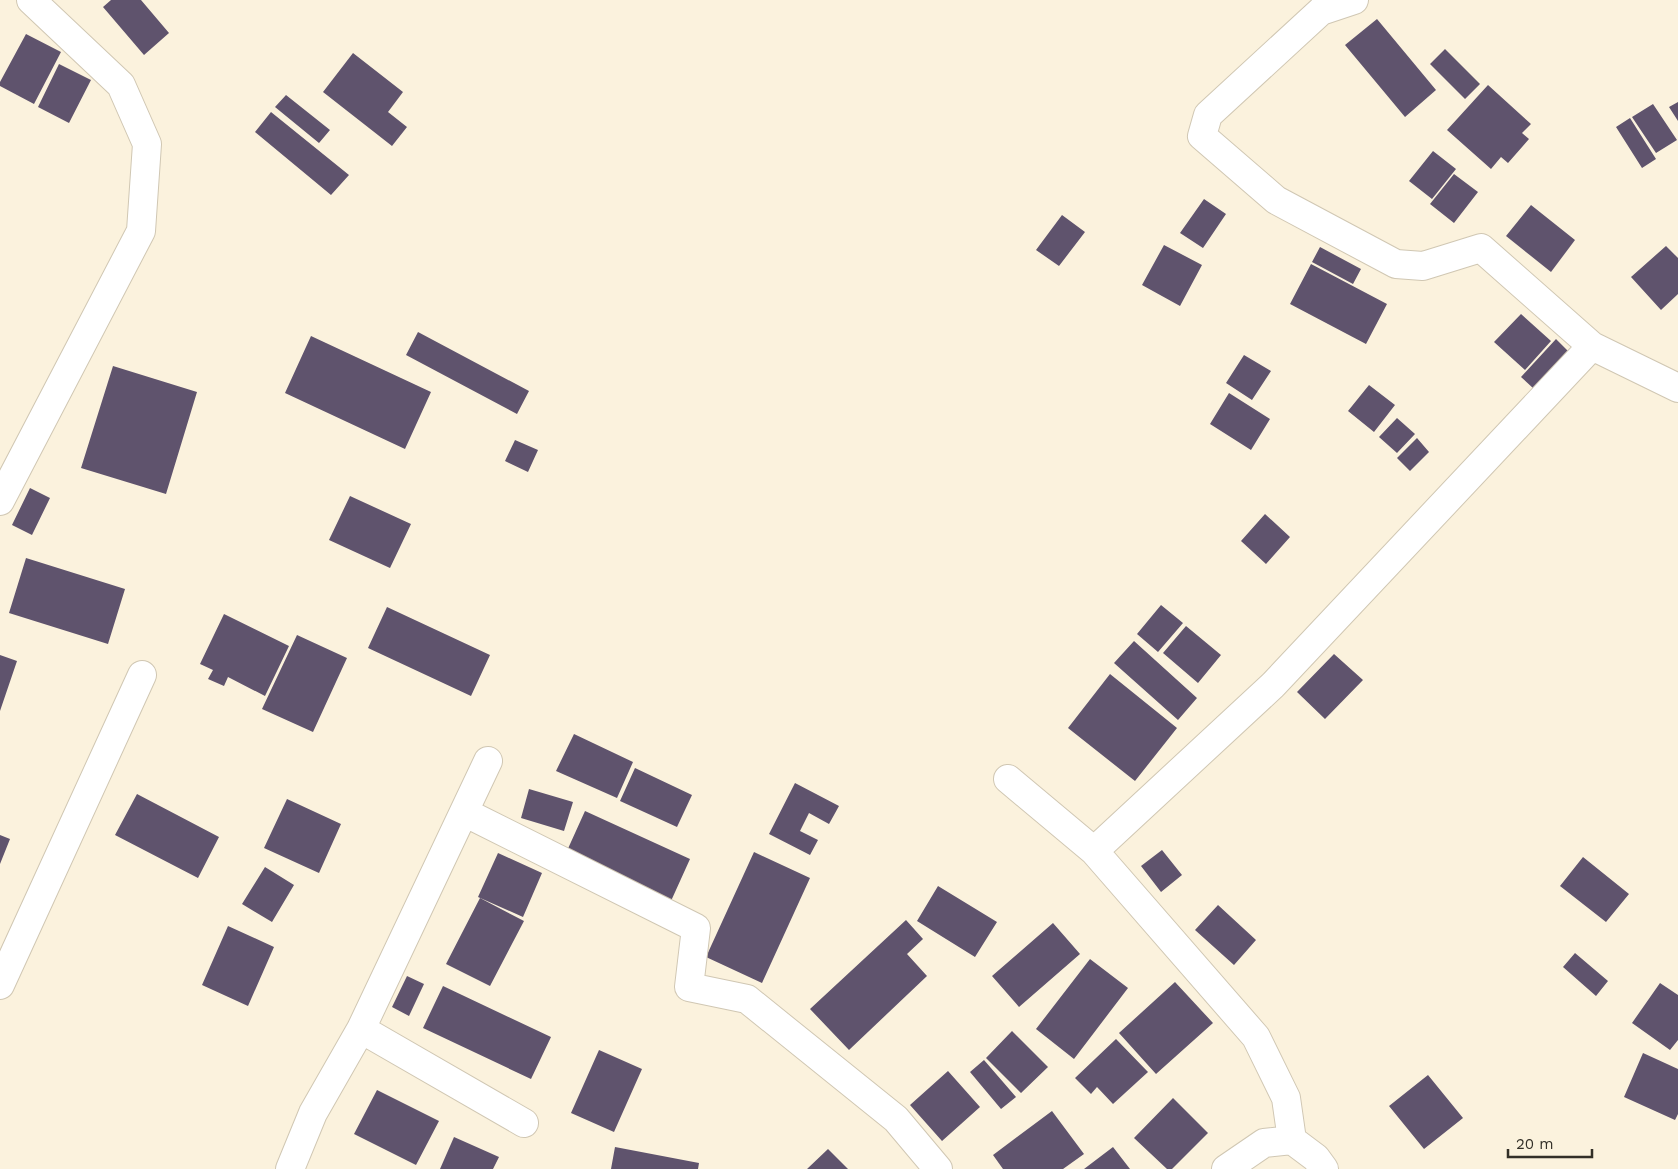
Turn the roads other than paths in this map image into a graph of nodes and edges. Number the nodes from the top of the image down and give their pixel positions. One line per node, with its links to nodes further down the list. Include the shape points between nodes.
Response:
1 (31, 0): 5 (street, via 121,85 147,144 141,231)
2 (1354, 0): 3 (street, via 1321,11 1208,114 1202,136 1276,200 1396,264 1423,266 1481,248)
3 (1592, 346): 4 (street); 10 (street, via 1273,685)
4 (1678, 388)
5 (0, 501)
6 (142, 674): 11 (street)
7 (488, 761): 9 (street)
8 (1008, 780): 10 (street)
9 (464, 812): 12 (street); 16 (street, via 696,928 689,987 747,1000 896,1119)
10 (1094, 851): 14 (street, via 1256,1037 1286,1098)
11 (0, 985)
12 (361, 1029): 13 (street); 15 (street, via 313,1113)
13 (524, 1123)
14 (1292, 1140): 17 (street, via 1264,1142); 18 (street, via 1316,1158)
15 (290, 1169)
16 (938, 1169)
17 (1226, 1169)
18 (1324, 1169)

